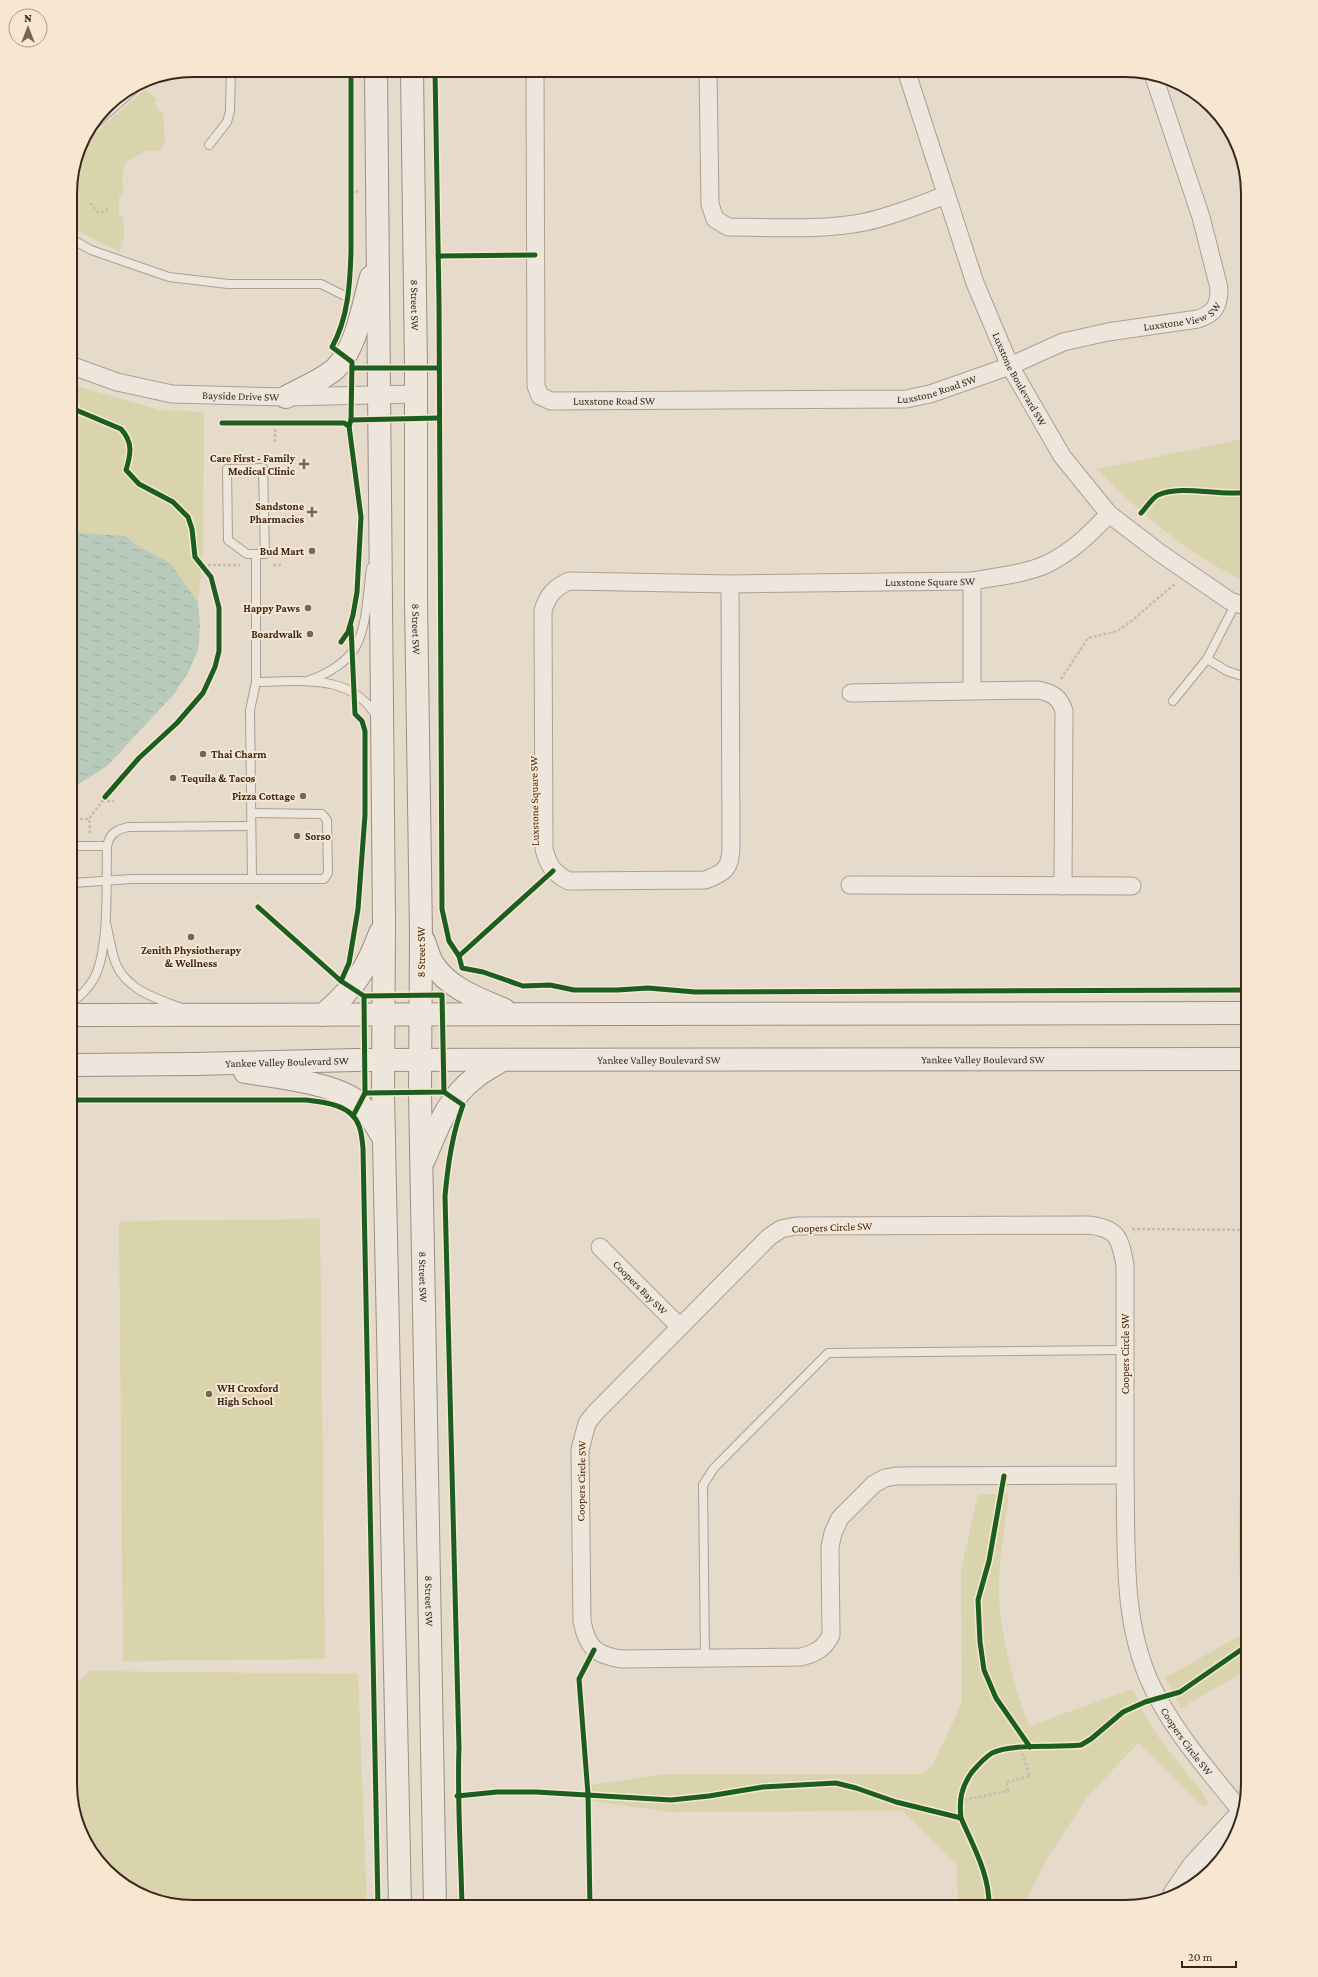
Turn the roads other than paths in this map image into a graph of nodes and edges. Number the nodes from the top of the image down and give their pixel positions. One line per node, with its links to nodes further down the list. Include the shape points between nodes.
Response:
1 (231, 77): 8 (lane, via 230,111 227,122)
2 (376, 77): 11 (main road)
3 (412, 77): 15 (main road, 8 Street SW)
4 (535, 77): 13 (street, Luxstone Road SW, via 536,386 540,396 552,401 906,399 930,394)
5 (708, 77): 9 (street, via 710,204 715,219 728,227 839,226 896,214)
6 (908, 77): 9 (street, Luxstone Boulevard SW)
7 (1155, 81): 13 (street, Luxstone View SW, via 1202,224 1219,288 1219,299 1215,309 1209,315 1198,319 1108,332 1063,342)
8 (209, 145)
9 (946, 195): 13 (street, Luxstone Boulevard SW, via 975,283)
10 (77, 242): 12 (lane, via 91,250 169,277 228,284 321,284)
11 (378, 253): 16 (main road); 17 (main road, via 345,357 335,369)
12 (343, 294)
13 (1010, 366): 19 (street, Luxstone Boulevard SW, via 1062,456)
14 (77, 368): 17 (street, Bayside Drive SW, via 117,382 172,394)
15 (416, 394): 16 (street, Bayside Drive SW); 45 (main road, 8 Street SW)
16 (379, 395): 17 (street, Bayside Drive SW); 18 (main road)
17 (286, 397)
18 (380, 501): 27 (lane, via 365,615 356,646 346,659 329,671); 32 (main road)
19 (1110, 514): 21 (street, Luxstone Square SW, via 1086,539 1047,564 1008,575); 23 (street, Luxstone Boulevard SW, via 1188,572 1230,601)
20 (256, 554): 20 (lane, via 265,554 263,468 227,468 228,540 247,554); 28 (lane)
21 (972, 581): 22 (street, Luxstone Square SW); 29 (street)
22 (730, 584): 22 (street, Luxstone Square SW, via 732,846 727,868 705,880 569,881 560,877 547,862 544,849 543,611 551,593 569,582)
23 (1241, 605)
24 (1241, 607): 25 (lane)
25 (1207, 659): 26 (lane); 31 (lane)
26 (1241, 676)
27 (305, 681): 28 (lane); 32 (lane, via 330,682 351,690 376,716)
28 (256, 682): 33 (lane, via 250,710)
29 (972, 690): 30 (street); 41 (street, via 1038,690 1052,694 1060,700 1064,711)
30 (851, 693)
31 (1173, 701)
32 (382, 731): 43 (main road)
33 (252, 813): 34 (lane); 37 (lane, via 322,814 328,820 328,873 324,879)
34 (251, 826): 36 (lane, via 128,827 116,830 109,837); 37 (lane)
35 (77, 846): 36 (lane)
36 (106, 846): 38 (lane)
37 (252, 879): 38 (lane)
38 (106, 881): 39 (lane); 44 (lane)
39 (77, 883)
40 (850, 885): 41 (street)
41 (1063, 886): 42 (street)
42 (1132, 886)
43 (384, 921): 49 (main road); 53 (main road, via 370,958 358,980 344,997)
44 (106, 923): 46 (lane, via 100,960 94,978); 52 (lane, via 114,960 134,987 156,999)
45 (421, 936): 47 (main road, via 433,964 449,982); 50 (main road, 8 Street SW)
46 (77, 999)
47 (512, 1013): 48 (main road); 50 (main road)
48 (1241, 1013)
49 (384, 1014): 50 (main road); 53 (main road); 55 (main road)
50 (420, 1014): 56 (main road, 8 Street SW)
51 (77, 1015): 52 (main road)
52 (201, 1015): 53 (main road)
53 (323, 1015)
54 (1241, 1059): 57 (main road, Yankee Valley Boulevard SW)
55 (383, 1060): 56 (main road, Yankee Valley Boulevard SW); 59 (main road, Yankee Valley Boulevard SW); 60 (main road)
56 (420, 1060): 57 (main road, Yankee Valley Boulevard SW); 61 (main road, 8 Street SW)
57 (502, 1060): 61 (main road, via 475,1077 453,1099 439,1124)
58 (77, 1064): 59 (main road, Yankee Valley Boulevard SW)
59 (195, 1064): 60 (main road, via 322,1086 360,1104)
60 (384, 1137): 70 (main road)
61 (421, 1168): 71 (main road, 8 Street SW)
62 (600, 1247): 63 (street, Coopers Bay SW)
63 (680, 1327): 64 (street, Coopers Circle SW, via 769,1237 781,1229 796,1226 1088,1225 1110,1229 1122,1249 1125,1265); 66 (street, Coopers Circle SW, via 595,1413 582,1434 582,1621 585,1637 594,1650 606,1656 621,1659)
64 (1126, 1350): 65 (street, Coopers Circle SW); 66 (lane, via 828,1353 714,1468 704,1485)
65 (1125, 1475): 66 (street, Coopers Circle SW, via 885,1478 874,1484 840,1518 833,1533 830,1547 832,1621 831,1635 826,1646 801,1657); 67 (street, Coopers Circle SW, via 1129,1603 1134,1633 1145,1671 1158,1698 1188,1743)
66 (705, 1658)
67 (1238, 1808)
68 (1235, 1820): 69 (street, via 1193,1866)
69 (1180, 1886)
70 (400, 1900)
71 (435, 1900)

